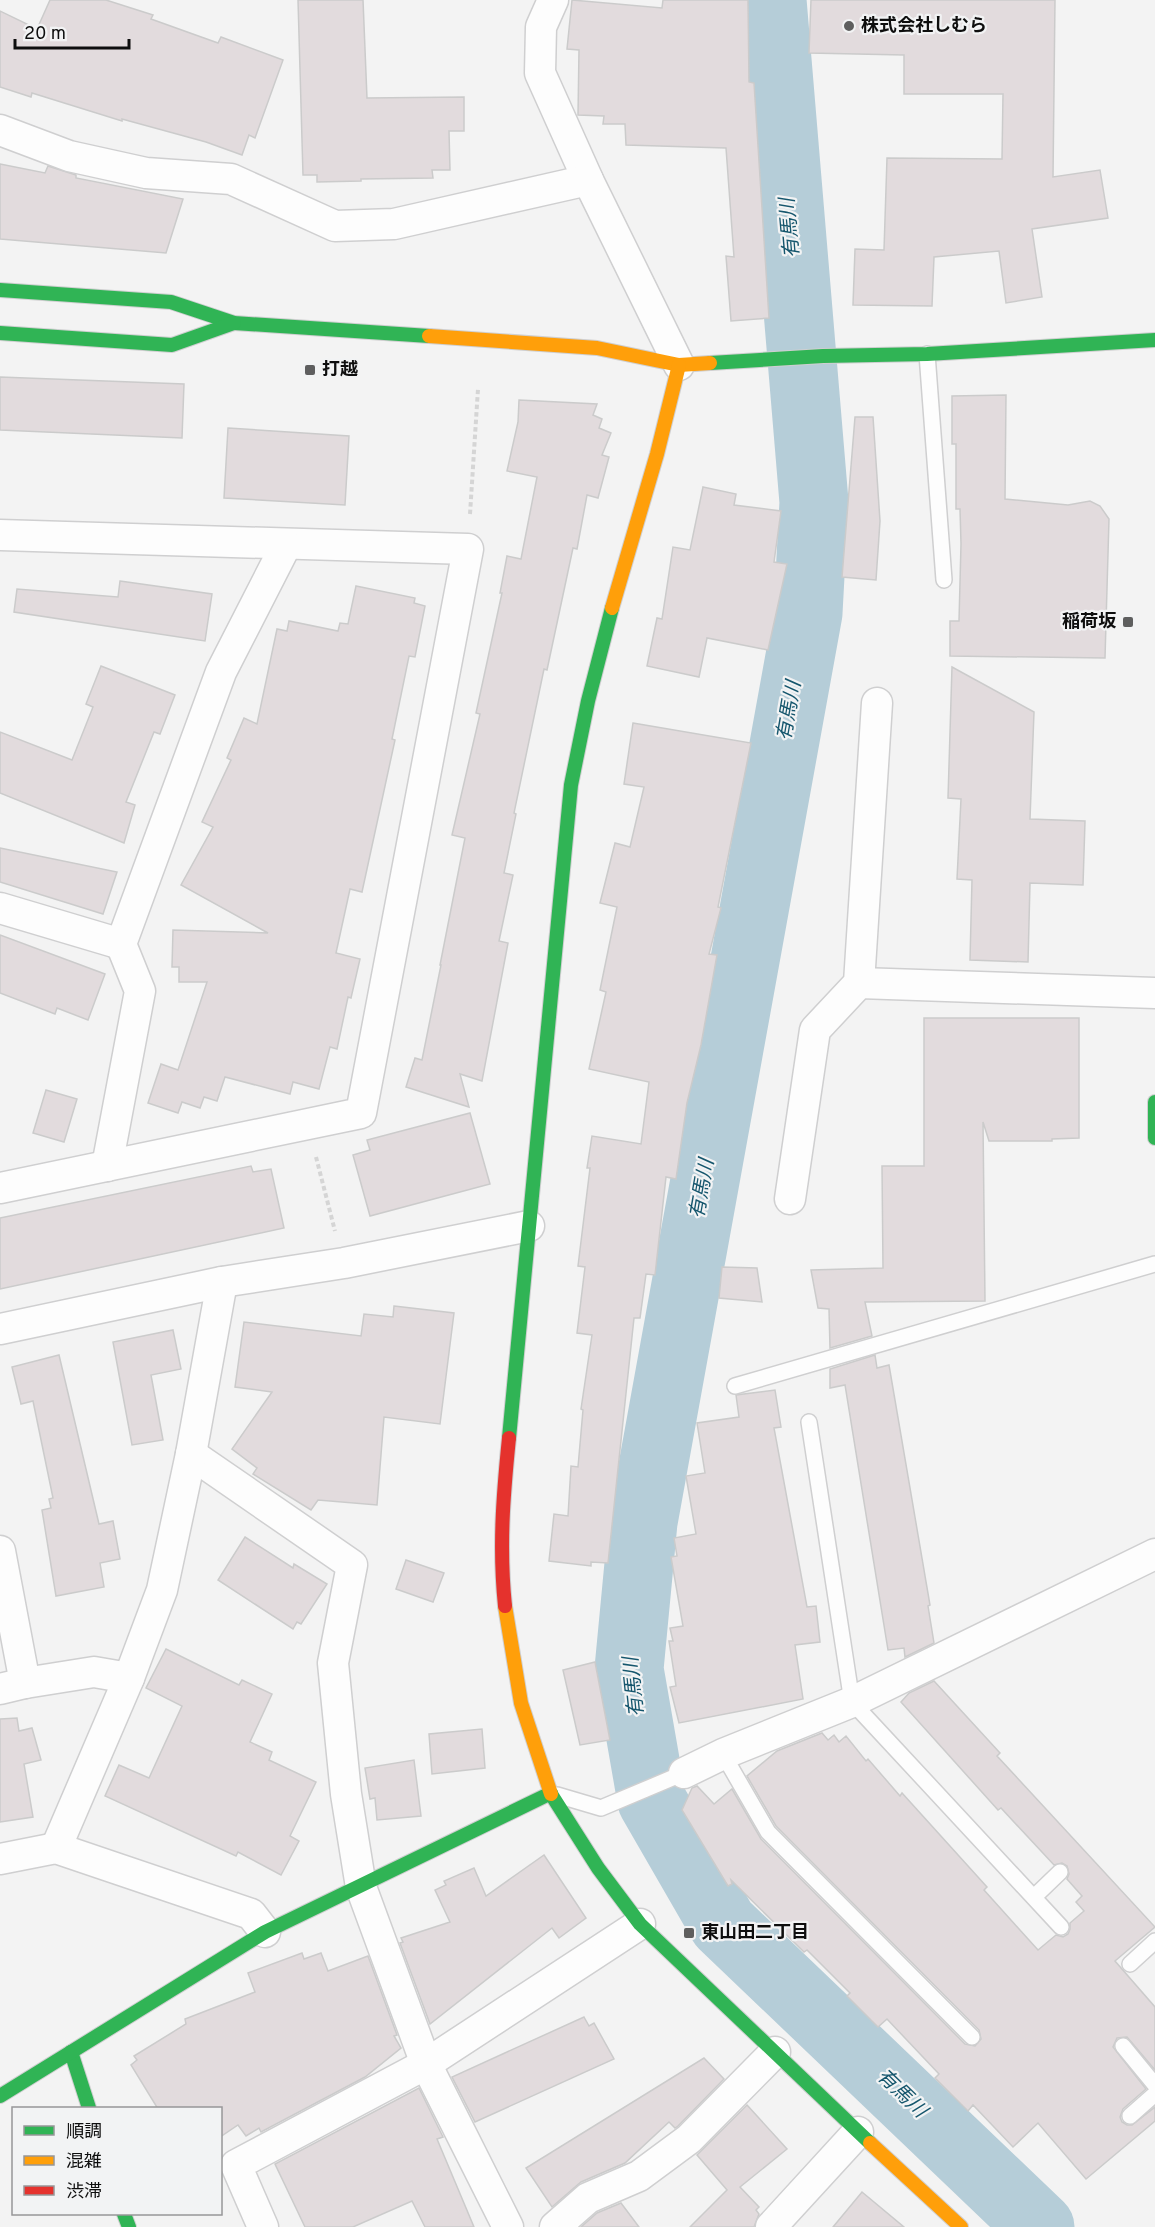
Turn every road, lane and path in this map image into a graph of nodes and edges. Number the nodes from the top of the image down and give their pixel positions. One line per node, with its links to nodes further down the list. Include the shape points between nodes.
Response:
1 (553, 0): 3 (street, via 541,27 540,73)
2 (0, 130): 3 (street, via 69,156 146,174 231,179 335,226 394,224)
3 (588, 180): 9 (street)
4 (0, 290): 5 (street, via 171,302)
5 (234, 323): 6 (street, via 172,345); 9 (street, via 597,348)
6 (0, 333)
7 (1155, 340): 8 (street)
8 (927, 354): 9 (street); 14 (lane)
9 (679, 365): 26 (street, via 606,624 577,749)
10 (478, 389): 13 (path)
11 (0, 535): 12 (street)
12 (286, 545): 13 (street); 17 (street, via 221,672)
13 (468, 549): 23 (street, via 361,1113)
14 (944, 580)
15 (876, 703): 18 (street)
16 (0, 908): 17 (street)
17 (121, 944): 23 (street, via 140,991)
18 (859, 983): 19 (street); 25 (street, via 814,1030)
19 (1155, 993)
20 (1155, 1102): 21 (street)
21 (1155, 1138)
22 (314, 1150): 27 (path)
23 (106, 1166): 24 (street)
24 (0, 1188)
25 (790, 1198)
26 (529, 1226): 29 (street, via 344,1263); 41 (street, via 507,1444 501,1569 521,1703)
27 (336, 1233)
28 (1155, 1263): 31 (lane)
29 (222, 1282): 30 (street); 33 (street)
30 (0, 1329)
31 (735, 1386)
32 (809, 1422): 38 (lane)
33 (191, 1454): 36 (street, via 162,1590); 45 (street, via 352,1565 333,1663 346,1794)
34 (0, 1551): 37 (street)
35 (1155, 1554): 38 (street)
36 (129, 1678): 37 (street, via 94,1672); 42 (street)
37 (13, 1686)
38 (852, 1702): 39 (street); 46 (lane)
39 (723, 1754): 40 (street); 52 (lane, via 768,1832)
40 (684, 1773): 41 (lane, via 601,1808)
41 (551, 1793): 45 (street); 47 (street, via 598,1868)
42 (56, 1848): 43 (street); 49 (street, via 251,1914)
43 (0, 1859)
44 (1060, 1872): 46 (lane)
45 (361, 1887): 49 (street); 56 (street)
46 (1034, 1897): 48 (lane)
47 (640, 1924): 55 (street); 56 (street)
48 (1061, 1927)
49 (265, 1932): 54 (street)
50 (1155, 1941): 51 (lane)
51 (1130, 1964)
52 (972, 2037)
53 (1123, 2046): 57 (lane)
54 (71, 2052): 59 (street); 60 (street)
55 (775, 2052): 62 (street); 65 (street, via 688,2139 639,2176 588,2198)
56 (426, 2064): 63 (street, via 236,2165); 64 (street)
57 (1155, 2085)
58 (1155, 2094): 61 (lane)
59 (0, 2096)
60 (88, 2107)
61 (1130, 2116)
62 (858, 2132): 66 (street); 67 (street)
63 (263, 2227)
64 (508, 2227)
65 (555, 2227)
66 (771, 2227)
67 (961, 2227)

